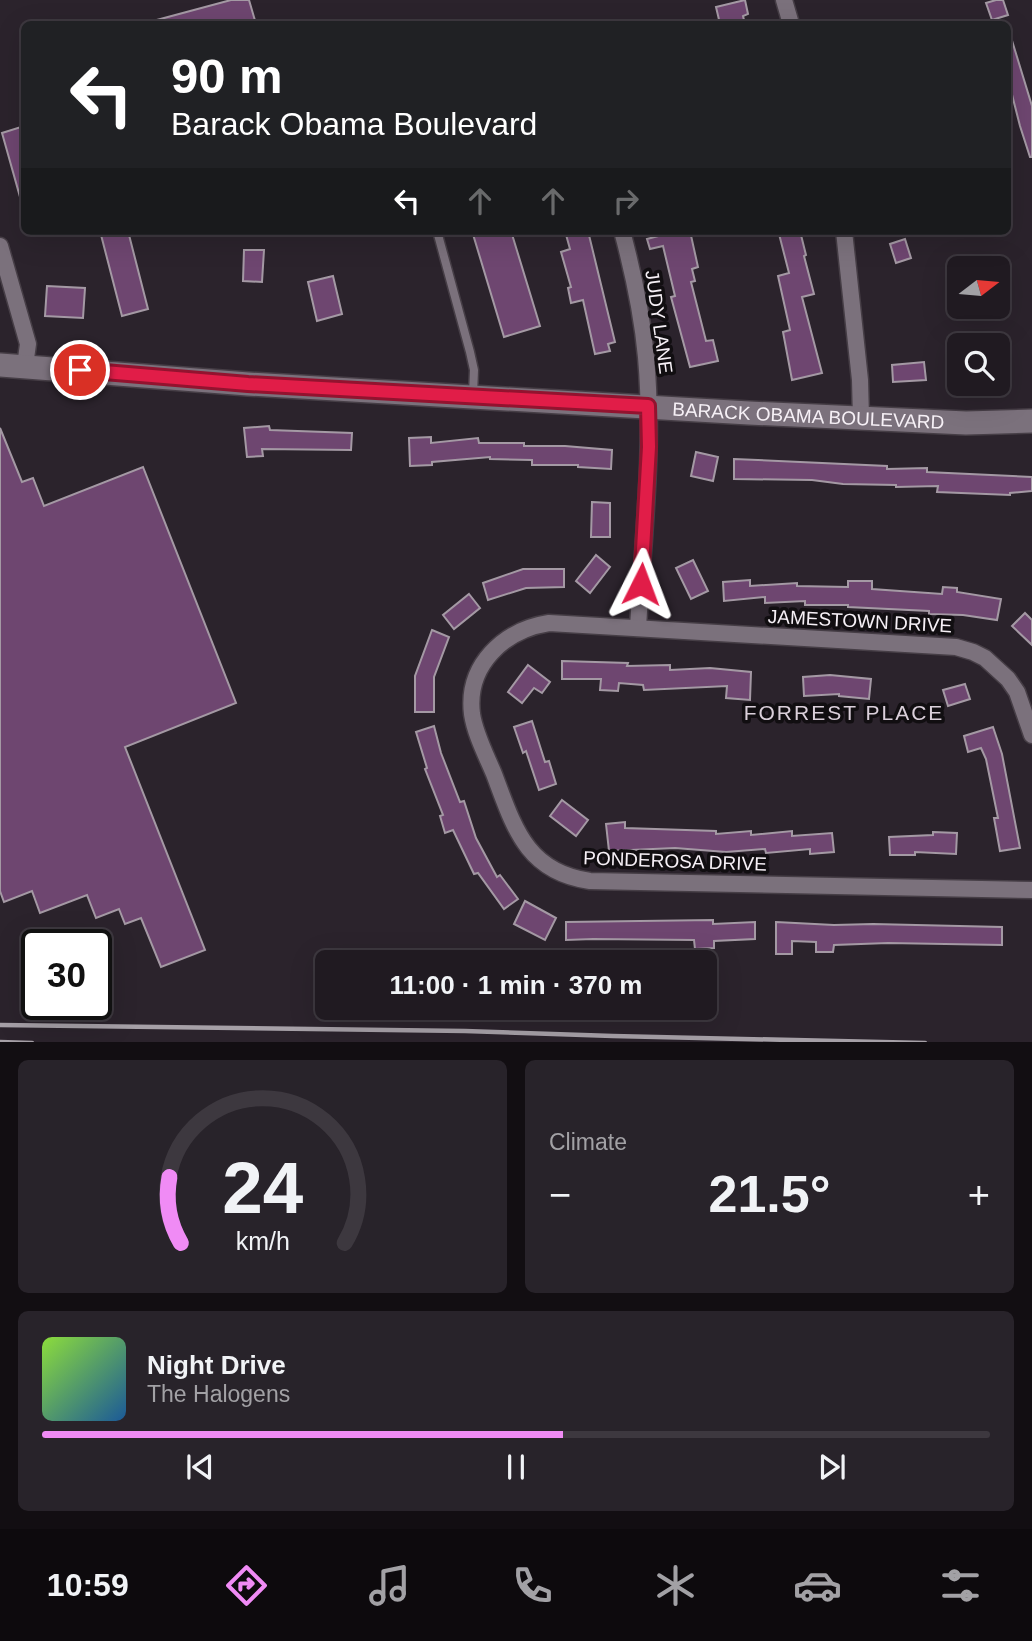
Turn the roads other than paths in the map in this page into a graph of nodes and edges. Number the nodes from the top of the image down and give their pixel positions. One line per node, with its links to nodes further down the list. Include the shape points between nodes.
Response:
1 (784, 0): 2 (street)
2 (790, 21)
3 (438, 235): 9 (lane, via 474,370)
4 (623, 235): 10 (street, JUDY LANE, via 646,357)
5 (844, 235): 11 (street)
6 (0, 246): 8 (street, via 28,344)
7 (0, 365): 8 (main road, BARACK OBAMA BOULEVARD)
8 (25, 366): 9 (main road, BARACK OBAMA BOULEVARD)
9 (473, 396): 10 (main road, BARACK OBAMA BOULEVARD)
10 (648, 406): 11 (main road, BARACK OBAMA BOULEVARD); 13 (street, JUDY LANE)
11 (861, 418): 12 (main road, BARACK OBAMA BOULEVARD)
12 (1032, 421)
13 (638, 628): 14 (street, JAMESTOWN DRIVE, via 943,645 973,652 998,667 1013,685); 15 (street, PONDEROSA DRIVE, via 549,623 530,627 499,644 475,680 472,715 513,824 531,854 550,868 590,881)
14 (1032, 735)
15 (1032, 890)

